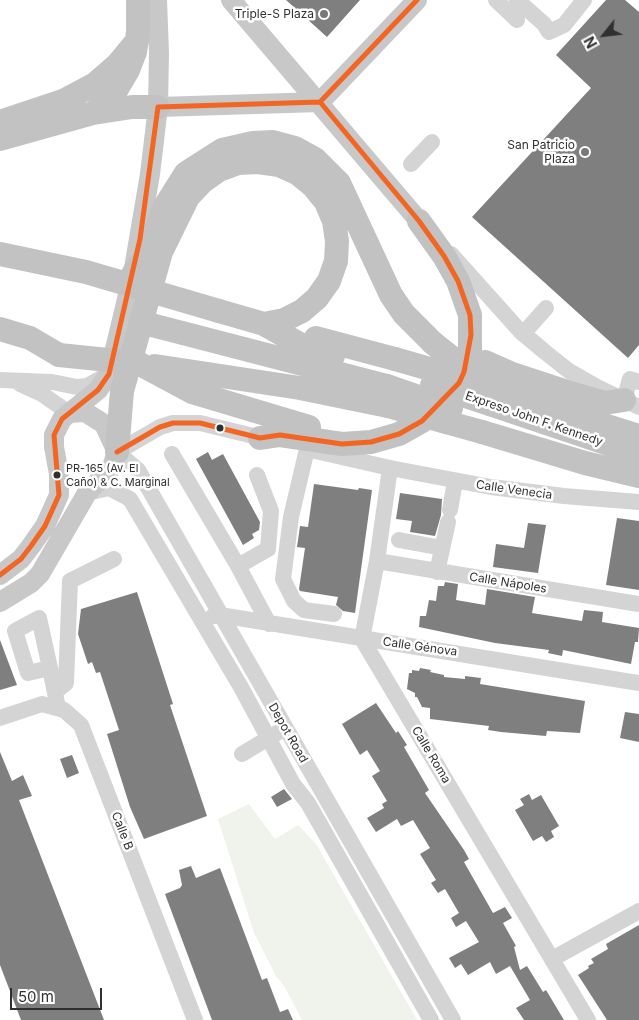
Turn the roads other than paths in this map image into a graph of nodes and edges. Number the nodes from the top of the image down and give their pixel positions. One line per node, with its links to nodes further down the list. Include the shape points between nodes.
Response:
1 (138, 0): 9 (highway)
2 (157, 0): 11 (main road)
3 (230, 0): 10 (main road)
4 (417, 0): 10 (main road)
5 (496, 0): 8 (street)
6 (517, 0): 7 (street, via 549,32 564,25)
7 (584, 0)
8 (517, 20)
9 (137, 41): 12 (highway, via 120,87); 13 (highway, via 95,84 63,101)
10 (320, 102): 11 (main road); 19 (main road)
11 (158, 107): 12 (highway); 21 (main road)
12 (93, 113): 14 (highway)
13 (0, 122)
14 (40, 128): 15 (highway); 17 (highway)
15 (0, 139)
16 (432, 142): 18 (street)
17 (0, 146)
18 (411, 164)
19 (420, 221): 26 (street); 38 (highway, via 444,256 467,303 470,342 459,383 422,421)
20 (0, 254): 24 (highway, bridge, via 86,272)
21 (133, 274): 27 (highway, via 147,255 164,208 186,173 222,150 273,142 315,159 339,183 391,295 404,314); 31 (main road)
22 (546, 308): 26 (street)
23 (140, 322): 24 (highway, via 156,266 188,197 219,170 258,162 279,165 297,173 313,186 326,202 338,241 329,281 317,298 284,320); 33 (highway); 42 (highway, via 122,391)
24 (264, 324): 33 (highway)
25 (0, 328): 29 (highway, via 30,338)
26 (523, 334): 35 (street, via 569,371)
27 (444, 343): 35 (highway, via 512,374 570,393 605,403); 36 (highway, bridge, via 452,358 484,375)
28 (0, 346): 29 (highway, Expreso John F. Kennedy)
29 (60, 355): 30 (highway, Expreso John F. Kennedy, bridge)
30 (138, 363): 33 (highway, Expreso John F. Kennedy, via 300,388); 38 (highway, via 192,392 292,422 356,436)
31 (109, 374): 32 (street, via 87,386 77,387 52,382); 37 (main road, via 98,390)
32 (7, 381): 37 (street, via 42,394)
33 (390, 381): 36 (highway, bridge); 36 (highway, Expreso John F. Kennedy, bridge)
34 (639, 382): 35 (street, via 630,379)
35 (631, 403)
36 (488, 411): 39 (highway, via 528,401); 44 (highway, Expreso John F. Kennedy); 47 (highway, Expreso John F. Kennedy, via 511,442)
37 (69, 413): 42 (main road, via 85,412 104,424); 57 (main road, via 54,435 59,495 45,526 31,546 21,559)
38 (399, 434): 40 (highway, via 358,444 280,435)
39 (639, 436)
40 (260, 438): 41 (street, Calle Venecia); 42 (street, Calle Venecia, via 200,423 173,423)
41 (307, 449): 45 (street, Calle Venecia); 60 (street, via 291,517 283,579 294,601)
42 (117, 452): 49 (main road, via 112,467); 62 (street, Depot Road, via 138,470)
43 (172, 454): 55 (street)
44 (639, 454)
45 (390, 468): 48 (street, Calle Venecia); 54 (street)
46 (257, 475): 55 (street, via 271,511 268,549)
47 (639, 476)
48 (455, 481): 50 (street, Calle Venecia, via 564,496); 52 (street)
49 (87, 493): 58 (main road, via 40,574 31,584); 63 (street, Depot Road, via 110,488 130,499)
50 (639, 502)
51 (399, 540): 52 (street)
52 (442, 548): 56 (street)
53 (114, 559): 69 (street, via 70,581 66,683)
54 (377, 561): 56 (street, Calle Nápoles); 66 (street)
55 (238, 566): 64 (street)
56 (437, 572): 59 (street, Calle Nápoles)
57 (0, 574)
58 (0, 602)
59 (639, 604)
60 (304, 610): 61 (street); 65 (street)
61 (334, 614)
62 (220, 615): 63 (street, Calle Génova); 64 (street, Calle Génova); 71 (street, Depot Road)
63 (201, 619): 72 (street, Depot Road)
64 (269, 624): 65 (street, Calle Génova)
65 (302, 629): 66 (street, Calle Génova)
66 (362, 639): 68 (street, Calle Génova); 79 (street, Calle Roma)
67 (50, 668): 69 (street)
68 (639, 683)
69 (57, 700): 70 (street); 80 (street, Calle B, via 81,725)
70 (0, 718)
71 (285, 728): 72 (street); 74 (street, Depot Road)
72 (268, 738): 73 (street); 75 (street, Depot Road, via 293,784)
73 (242, 754)
74 (324, 794): 75 (street); 76 (street, Depot Road)
75 (308, 803): 77 (street, Depot Road)
76 (370, 875): 77 (street); 82 (street, Depot Road)
77 (353, 885): 81 (street, Depot Road)
78 (639, 911): 79 (street)
79 (552, 959): 83 (street, Calle Roma)
80 (195, 1020)
81 (430, 1020)
82 (454, 1020)
83 (588, 1020)

